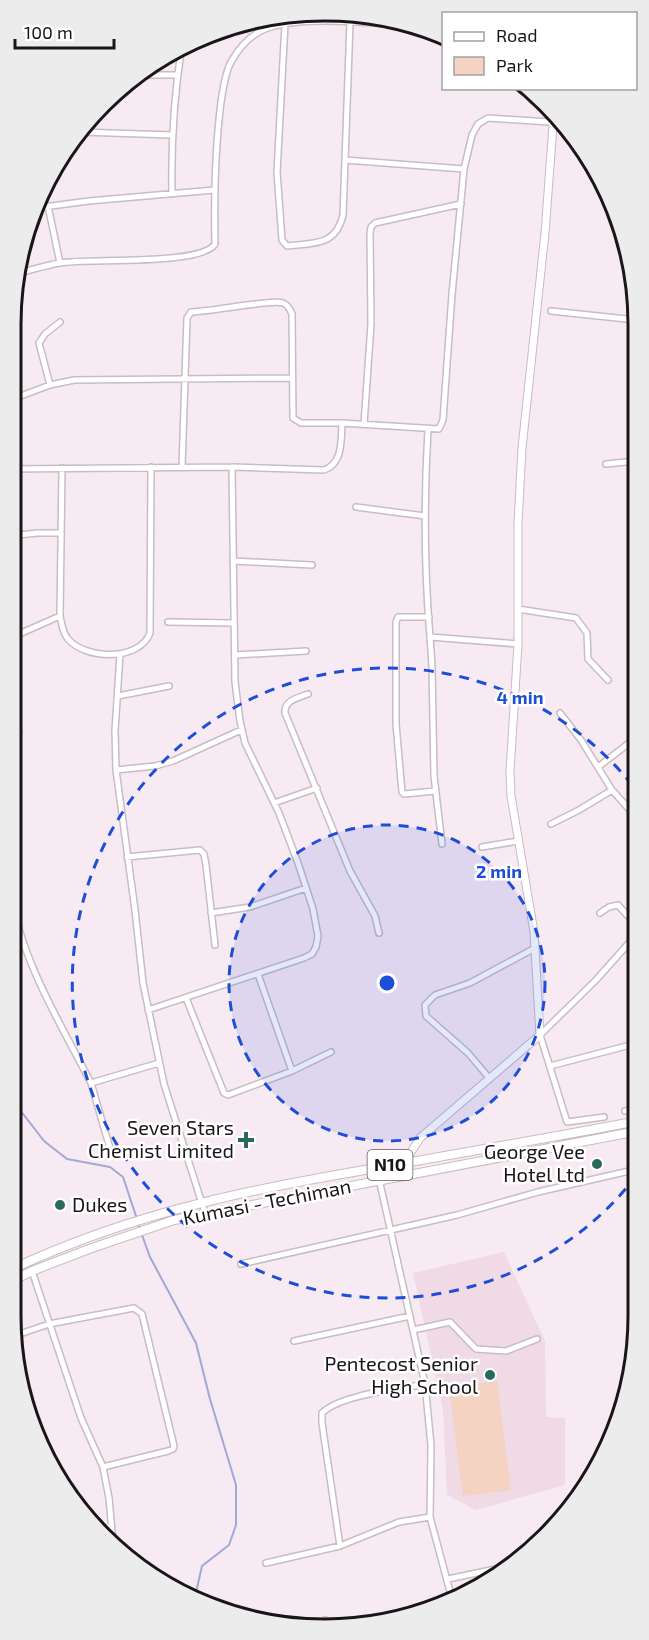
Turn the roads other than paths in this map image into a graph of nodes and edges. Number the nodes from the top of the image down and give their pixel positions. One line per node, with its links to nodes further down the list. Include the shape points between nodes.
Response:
1 (304, 22): 2 (street)
2 (350, 23): 3 (street); 13 (street)
3 (357, 23)
4 (285, 24): 13 (street, via 277,172 283,244 316,243 335,234 344,215)
5 (265, 27): 15 (street, via 248,38 230,63 220,112)
6 (180, 58): 8 (street)
7 (152, 75): 8 (street)
8 (177, 75): 12 (street)
9 (550, 121): 14 (street, via 488,118 478,124 472,135)
10 (553, 124): 45 (street, via 522,448)
11 (90, 132): 12 (street)
12 (172, 135): 16 (street)
13 (345, 160): 14 (street)
14 (464, 169): 17 (street)
15 (214, 190): 16 (street); 20 (street, via 215,244 206,252 138,261)
16 (172, 194): 18 (street)
17 (461, 204): 30 (street, via 371,227 371,324); 31 (street, via 444,420 439,429)
18 (48, 206): 19 (street); 20 (street)
19 (45, 207)
20 (60, 263): 21 (street)
21 (26, 271)
22 (551, 311): 23 (street)
23 (628, 319)
24 (60, 322): 27 (street, via 39,343)
25 (292, 378): 26 (street); 26 (street, via 292,314 282,302 269,302 188,314); 29 (street, via 296,421)
26 (185, 380): 27 (street, via 74,380); 36 (street)
27 (50, 385): 28 (street)
28 (21, 396)
29 (342, 423): 30 (street); 34 (street, via 338,461 332,468)
30 (364, 424): 31 (street)
31 (428, 429): 40 (street)
32 (628, 462): 33 (street)
33 (606, 464)
34 (232, 466): 36 (street); 43 (street)
35 (151, 467): 36 (street); 37 (street); 54 (street, via 150,633 140,647)
36 (182, 467)
37 (62, 468): 38 (street); 41 (street)
38 (21, 469)
39 (356, 507): 40 (street)
40 (425, 516): 47 (street)
41 (61, 533): 42 (street); 46 (street)
42 (21, 535)
43 (233, 561): 44 (street); 49 (street)
44 (312, 565)
45 (518, 609): 52 (street); 56 (street, via 576,618 587,633 588,659)
46 (60, 616): 50 (street); 54 (street, via 62,629 72,643 103,654)
47 (429, 617): 51 (street); 67 (street, via 398,617 396,622 396,724 402,792)
48 (168, 622): 49 (street)
49 (234, 622): 55 (street)
50 (21, 633)
51 (430, 637): 52 (street); 67 (street)
52 (518, 644): 71 (street, via 510,771)
53 (306, 651): 55 (street)
54 (120, 654): 59 (street)
55 (235, 655): 61 (street)
56 (608, 680)
57 (169, 686): 59 (street)
58 (308, 694): 65 (street, via 287,702 285,713)
59 (118, 696): 64 (street)
60 (560, 713): 63 (street)
61 (241, 730): 64 (street, via 173,761); 68 (street)
62 (628, 744): 63 (street)
63 (598, 767): 66 (street)
64 (116, 770): 74 (street)
65 (316, 788): 68 (street); 79 (street)
66 (612, 790): 69 (street); 70 (street)
67 (435, 791): 72 (street)
68 (274, 803): 75 (street)
69 (628, 808)
70 (550, 824)
71 (518, 841): 73 (street); 83 (street)
72 (442, 844)
73 (482, 847)
74 (127, 857): 76 (street, via 200,850 206,865); 86 (street)
75 (306, 888): 76 (street, via 250,907); 84 (street, via 318,936 316,947 304,958)
76 (211, 913): 81 (street)
77 (600, 913): 78 (street, via 618,905)
78 (628, 916)
79 (380, 933)
80 (21, 940): 94 (street)
81 (215, 945)
82 (628, 945): 87 (street)
83 (535, 948): 87 (street); 93 (street, via 470,983 435,995 425,1005 426,1016 468,1053)
84 (258, 974): 85 (street); 92 (street)
85 (186, 998): 86 (street); 92 (street, via 224,1094 233,1095)
86 (148, 1010): 90 (street)
87 (540, 1035): 91 (street); 93 (street)
88 (628, 1046): 91 (street)
89 (331, 1052): 92 (street)
90 (159, 1063): 94 (street); 104 (street)
91 (550, 1066): 97 (street, via 567,1122)
92 (292, 1071)
93 (490, 1079): 101 (street, via 420,1137)
94 (91, 1083): 100 (street)
95 (628, 1110): 96 (street)
96 (625, 1111)
97 (604, 1118)
98 (628, 1123): 101 (highway, N10)
99 (628, 1133): 103 (highway, Kumasi - Techiman / N10)
100 (111, 1152)
101 (404, 1163): 104 (highway, N10)
102 (628, 1171): 106 (street)
103 (379, 1179): 105 (highway, Kumasi - Techiman / N10); 106 (street)
104 (202, 1202): 105 (street); 108 (highway, N10, via 77,1240)
105 (205, 1213): 109 (highway, Kumasi - Techiman / N10, via 147,1228)
106 (391, 1229): 107 (street); 111 (street)
107 (241, 1264)
108 (21, 1265)
109 (32, 1271): 110 (highway, Kumasi - Techiman / N10); 112 (street)
110 (21, 1276)
111 (410, 1316): 113 (street); 116 (street)
112 (49, 1324): 114 (street); 118 (street, via 81,1418); 118 (street, via 134,1308 142,1314 174,1446 168,1451)
113 (413, 1330): 115 (street, via 450,1322 476,1349 506,1352); 117 (street)
114 (22, 1333)
115 (537, 1339)
116 (294, 1341)
117 (425, 1384): 119 (street, via 431,1445); 123 (street, via 346,1400 330,1405 322,1413)
118 (103, 1467): 120 (street)
119 (430, 1517): 123 (street, via 399,1522); 126 (street)
120 (111, 1526): 121 (street); 122 (street)
121 (107, 1527)
122 (112, 1532)
123 (340, 1546): 124 (street)
124 (266, 1563)
125 (489, 1570): 126 (street)
126 (447, 1579): 127 (street)
127 (450, 1592)

